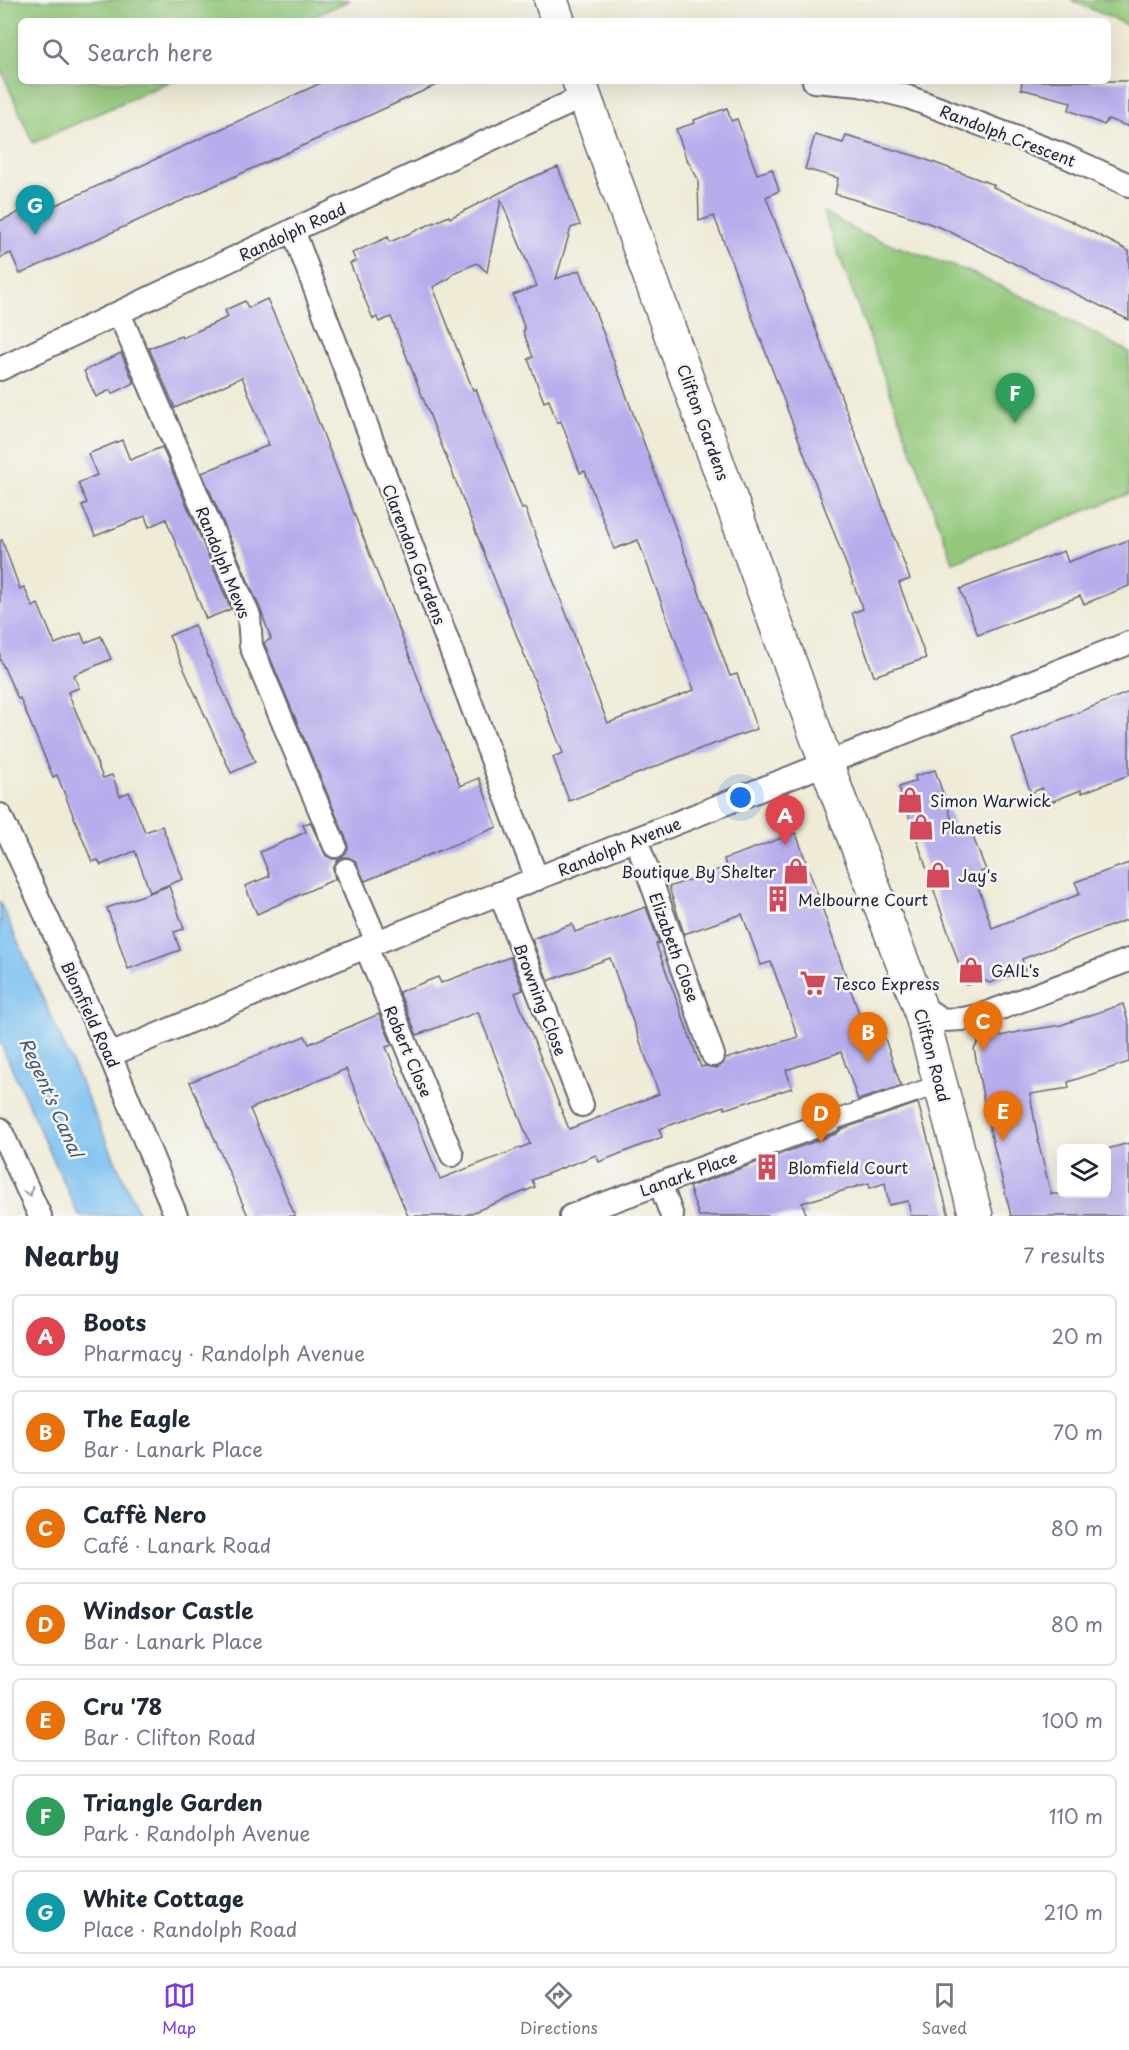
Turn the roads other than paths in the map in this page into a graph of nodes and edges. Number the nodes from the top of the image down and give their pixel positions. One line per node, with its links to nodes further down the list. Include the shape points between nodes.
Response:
1 (551, 0): 2 (main road)
2 (557, 18)
3 (848, 84): 5 (street, Randolph Crescent, via 908,97 1065,156)
4 (582, 88): 6 (street, Randolph Road); 10 (main road, Clifton Gardens)
5 (1129, 185)
6 (293, 230): 7 (street, Randolph Road); 15 (street, Clarendon Gardens)
7 (119, 313): 8 (street, Randolph Road); 13 (street, Randolph Mews, via 249,616 251,646)
8 (0, 369)
9 (1129, 643): 10 (street, Randolph Avenue)
10 (827, 763): 12 (street, Randolph Avenue); 19 (main road, Clifton Road)
11 (0, 815): 20 (street, Blomfield Road)
12 (636, 839): 15 (street, Randolph Avenue); 21 (street, Elizabeth Close)
13 (335, 846)
14 (346, 870): 17 (street)
15 (537, 879): 16 (street, Randolph Avenue)
16 (500, 893): 17 (street, Randolph Avenue); 23 (street, Browning Close)
17 (372, 944): 20 (street, Randolph Avenue); 26 (street, Robert Close)
18 (1129, 960): 19 (street, via 982,1015 943,1020)
19 (919, 1005): 22 (main road, Clifton Road)
20 (110, 1055): 29 (street, Blomfield Road)
21 (713, 1055)
22 (941, 1084): 24 (street, Lanark Place); 32 (main road, Clifton Road)
23 (582, 1105)
24 (831, 1121): 27 (street, Lanark Place)
25 (0, 1129): 28 (street, one-way to 28)
26 (452, 1155)
27 (660, 1183): 30 (street, Lanark Place); 31 (street)
28 (40, 1216)
29 (176, 1216)
30 (571, 1216)
31 (672, 1216)
32 (976, 1216)

